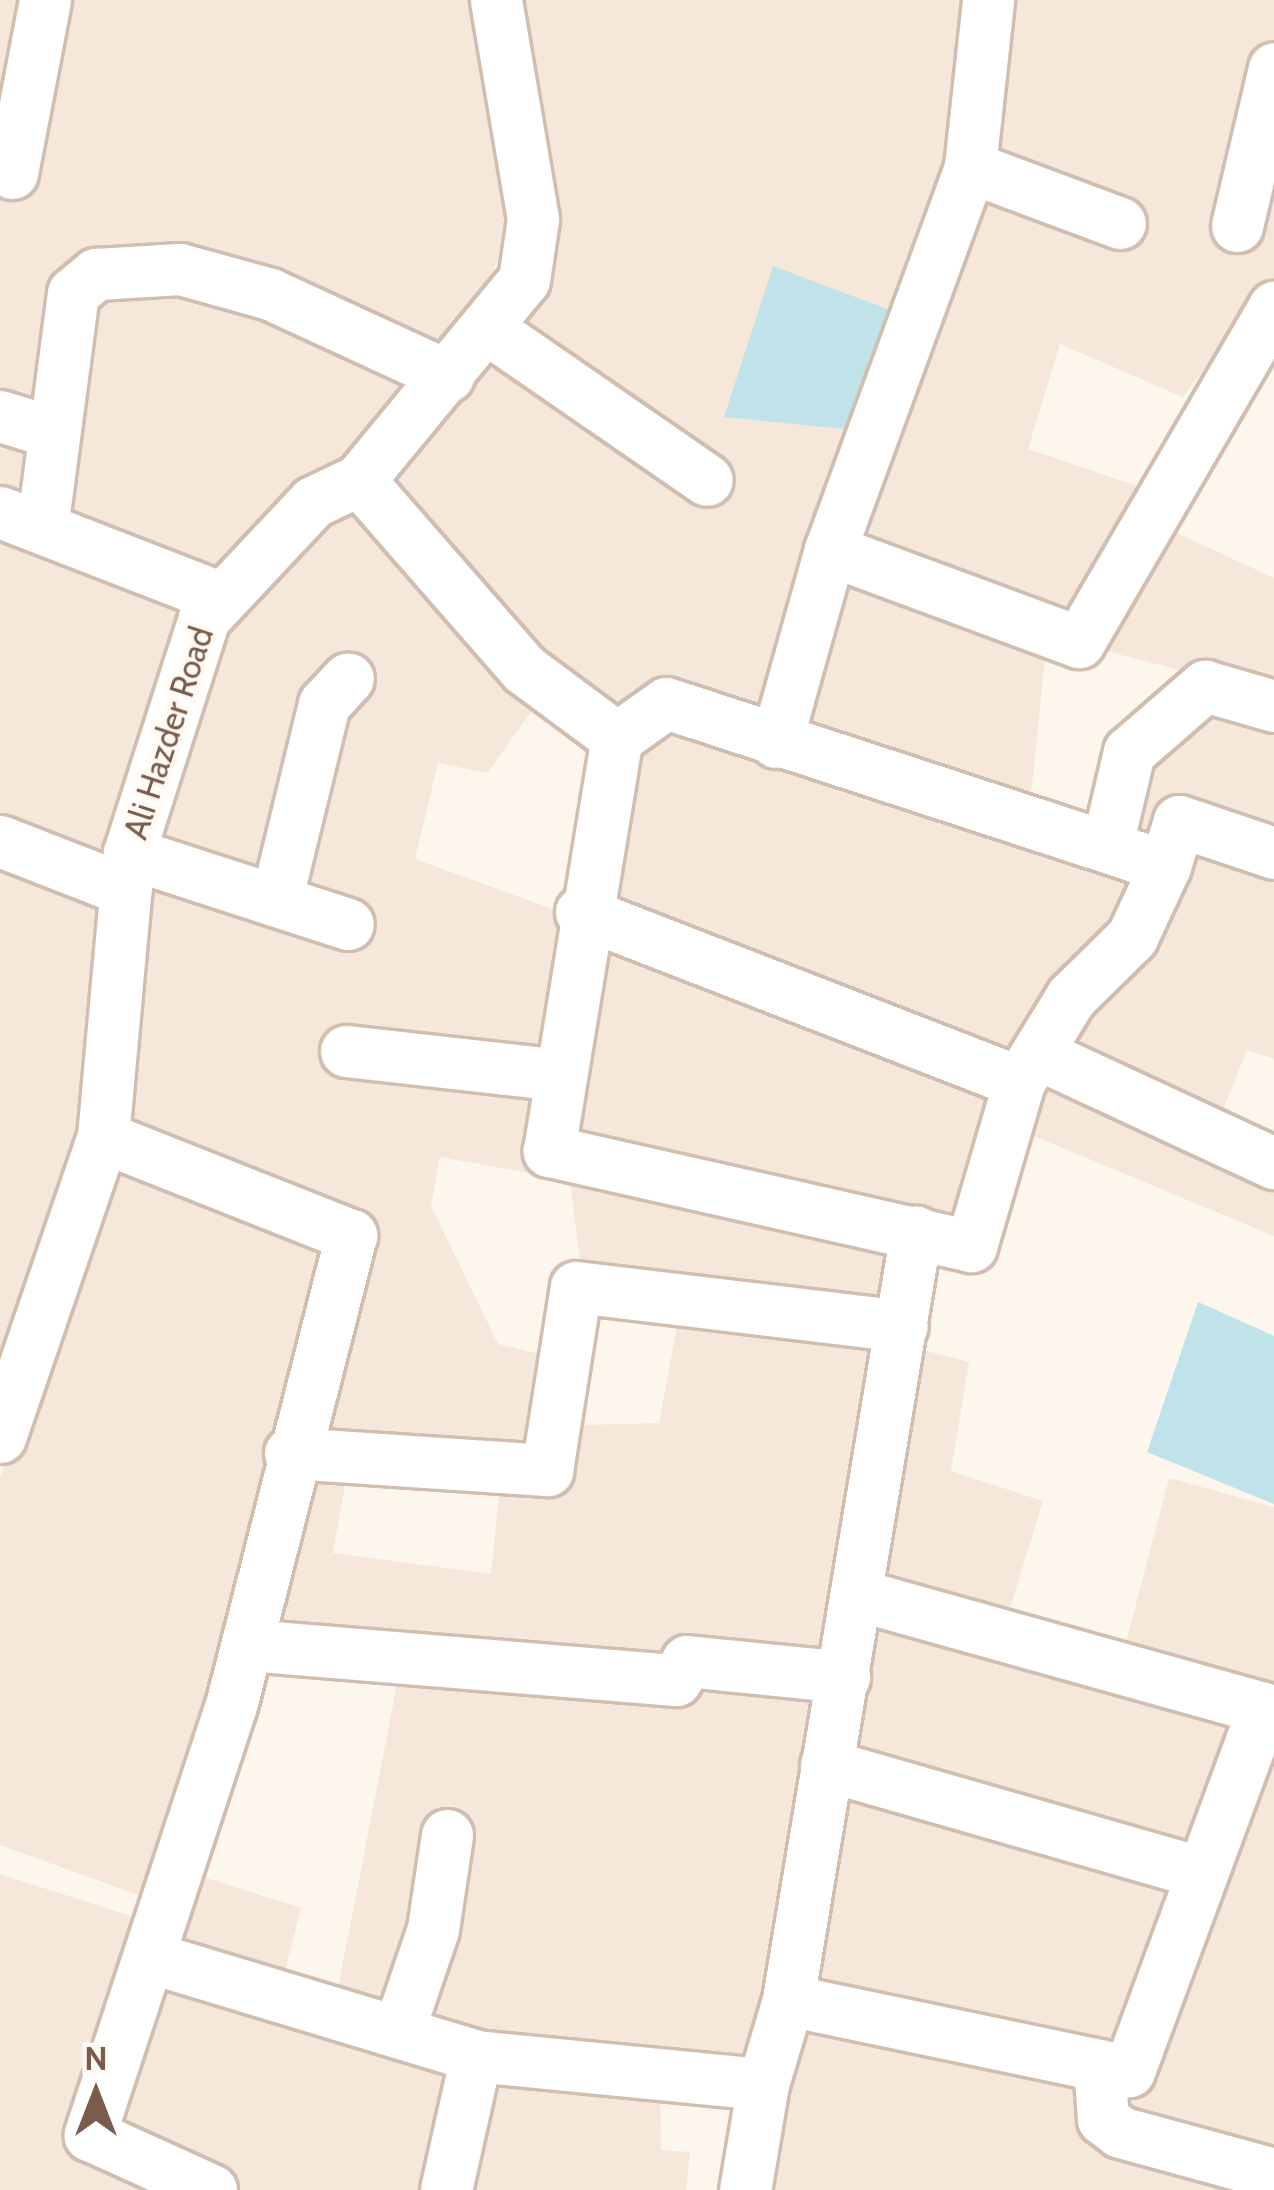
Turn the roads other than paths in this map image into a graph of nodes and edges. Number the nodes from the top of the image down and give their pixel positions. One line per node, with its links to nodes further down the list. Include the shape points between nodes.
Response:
1 (45, 0): 6 (street)
2 (496, 0): 10 (street, Ali Hazder Road, via 533,219 524,280)
3 (988, 0): 5 (street)
4 (1274, 68): 8 (street)
5 (970, 167): 7 (street); 17 (street)
6 (12, 172)
7 (1120, 223)
8 (1237, 226)
9 (1274, 307): 17 (street, via 1079,642)
10 (491, 331): 11 (street, Ali Hazder Road); 15 (street)
11 (448, 376): 13 (street, via 248,288 180,268 96,274 73,293); 14 (street, Ali Hazder Road)
12 (0, 416): 13 (street)
13 (52, 432): 16 (street)
14 (359, 480): 18 (street, Ali Hazder Road, via 313,502); 21 (street, via 524,669)
15 (707, 480)
16 (22, 517): 18 (street)
17 (830, 550): 22 (street)
18 (222, 598): 27 (street, Ali Hazder Road, via 204,618)
19 (348, 678): 28 (street, via 324,704)
20 (1274, 706): 24 (street, via 1205,686 1129,752)
21 (616, 738): 22 (street, via 665,703); 29 (street)
22 (776, 742): 24 (street)
23 (0, 841): 27 (street)
24 (1107, 845): 26 (street)
25 (1274, 853): 26 (street, via 1180,821)
26 (1165, 866): 32 (street, via 1132,937 1071,997)
27 (128, 872): 28 (street); 34 (street, Ali Hazder Road)
28 (277, 897): 30 (street)
29 (581, 912): 32 (street); 33 (street)
30 (348, 924)
31 (346, 1052): 33 (street)
32 (1030, 1069): 35 (street); 36 (street, via 971,1246)
33 (560, 1075): 36 (street, via 549,1151)
34 (103, 1137): 38 (street, Ali Hazder Road); 39 (street, via 351,1235)
35 (1274, 1163)
36 (916, 1232): 37 (street)
37 (902, 1325): 39 (street, via 576,1287 547,1470); 40 (street)
38 (0, 1437)
39 (290, 1453): 41 (street)
40 (857, 1595): 42 (street); 45 (street, via 1263,1708)
41 (248, 1645): 42 (street, via 676,1680 687,1661); 46 (street)
42 (844, 1677): 43 (street)
43 (826, 1765): 45 (street); 47 (street)
44 (447, 1835): 48 (street, via 433,1929)
45 (1198, 1872): 50 (street, via 1129,2071)
46 (149, 1958): 48 (street); 53 (street, via 90,2135)
47 (788, 2000): 50 (street); 51 (street)
48 (400, 2026): 49 (street)
49 (476, 2056): 51 (street); 54 (street)
50 (1099, 2065): 52 (street, via 1103,2120 1120,2132)
51 (763, 2084): 55 (street)
52 (1274, 2174)
53 (211, 2190)
54 (446, 2190)
55 (745, 2190)

